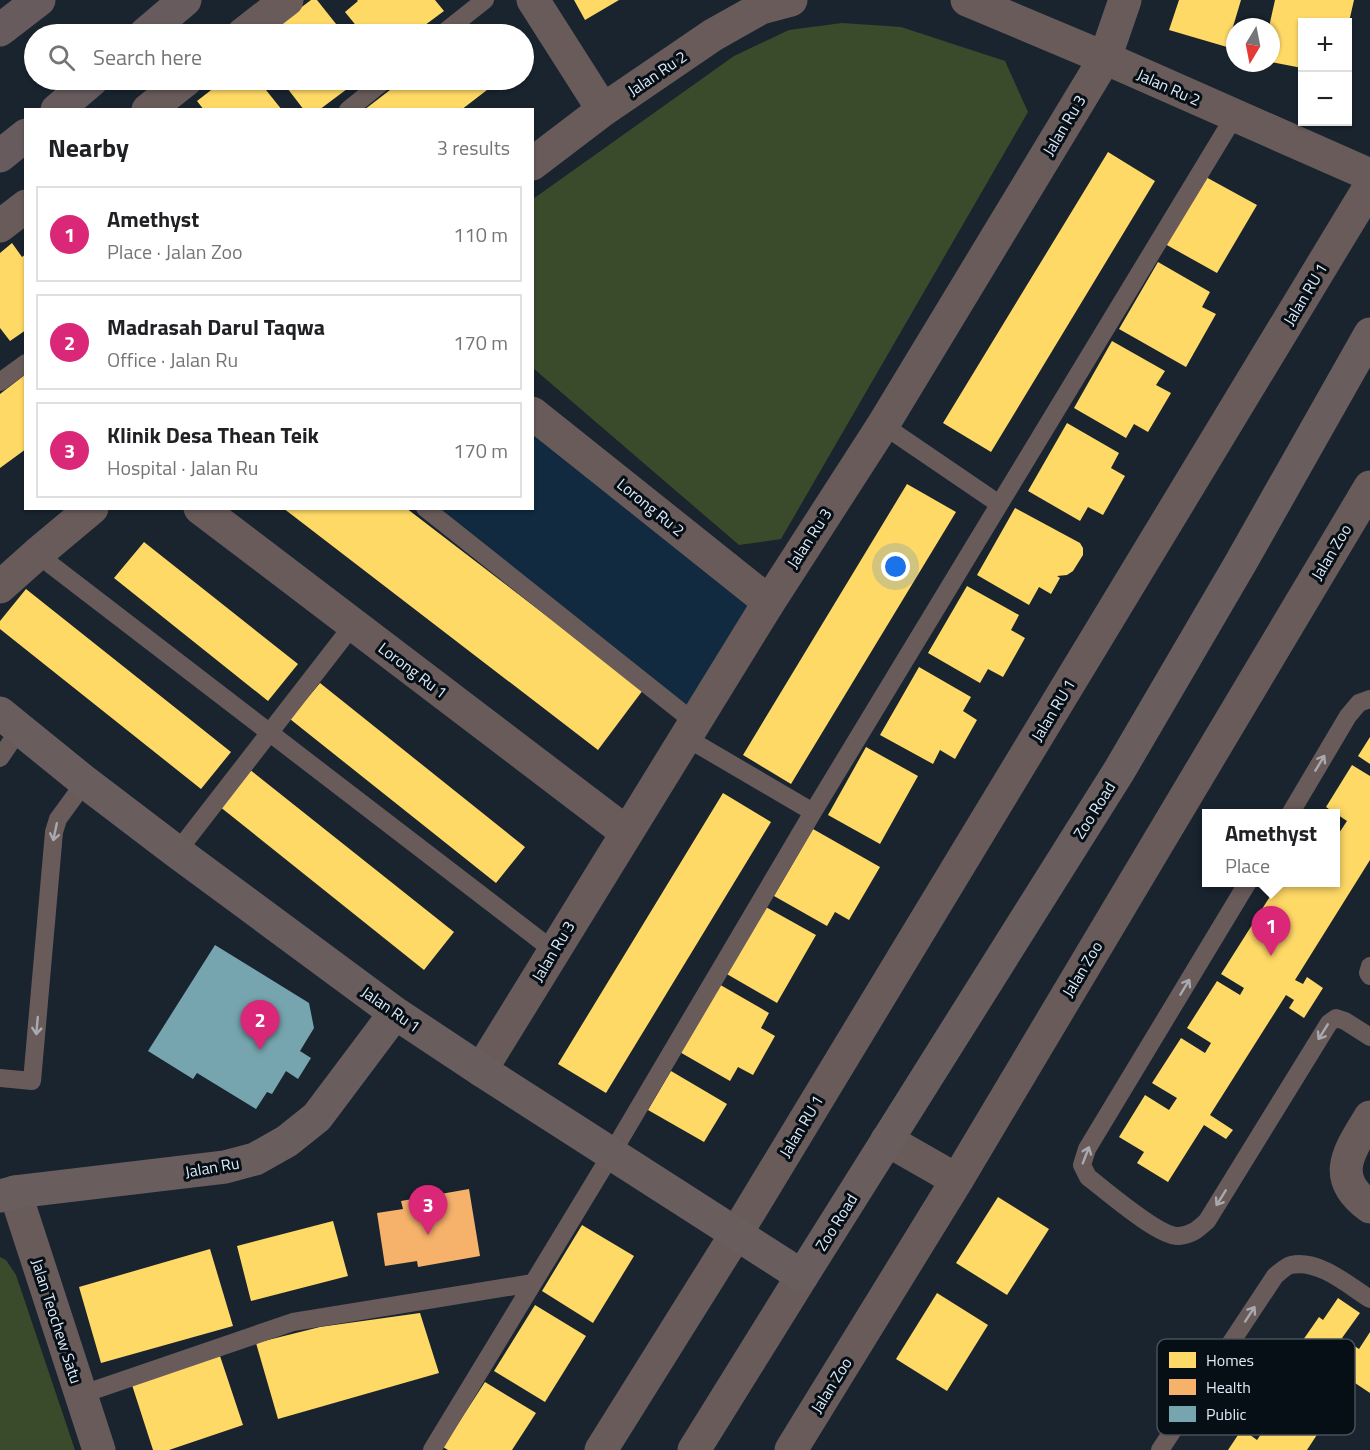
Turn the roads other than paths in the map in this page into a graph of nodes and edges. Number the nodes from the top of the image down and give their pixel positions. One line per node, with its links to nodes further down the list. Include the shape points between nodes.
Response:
1 (39, 0): 12 (main road)
2 (184, 0): 9 (main road)
3 (287, 0): 10 (street)
4 (485, 0): 11 (lane)
5 (533, 0): 20 (street)
6 (791, 0): 20 (street, Jalan Ru 2, via 761,8 713,35)
7 (967, 0): 13 (street, Jalan Ru 2)
8 (1125, 0): 13 (street, Jalan Ru 3)
9 (156, 24)
10 (256, 24)
11 (455, 24)
12 (0, 30)
13 (1104, 58): 21 (street, Jalan Ru 2); 33 (street, Jalan Ru 3)
14 (80, 90): 17 (main road)
15 (173, 90): 18 (street)
16 (373, 90): 19 (lane)
17 (59, 108)
18 (151, 108)
19 (350, 108)
20 (603, 110): 24 (street, Jalan Ru 2)
21 (1234, 117): 25 (street, Jalan Ru 2); 35 (lane)
22 (24, 137): 23 (main road)
23 (0, 156)
24 (534, 162)
25 (1370, 175)
26 (1370, 186): 67 (street, Jalan RU 1)
27 (24, 208): 28 (street)
28 (0, 226)
29 (1370, 334): 62 (street, Zoo Road, via 1119,771)
30 (24, 364): 31 (lane)
31 (0, 382)
32 (534, 415): 41 (street, Lorong Ru 2)
33 (883, 425): 35 (lane); 41 (street, Jalan Ru 3)
34 (1370, 487): 64 (street, Jalan Zoo)
35 (999, 504): 50 (lane)
36 (90, 510): 39 (street)
37 (203, 510): 42 (street, Lorong Ru 1)
38 (428, 510): 45 (lane)
39 (37, 554): 40 (street); 46 (lane)
40 (0, 587)
41 (769, 602): 45 (street, Jalan Ru 3)
42 (353, 625): 46 (lane); 51 (street, Lorong Ru 1)
43 (1370, 699): 49 (lane, one-way to 43, via 1348,716 1359,703)
44 (10, 722): 47 (lane); 48 (street, Jalan Ru 1)
45 (690, 730): 50 (lane); 51 (street, Jalan Ru 3)
46 (270, 732): 52 (lane); 54 (lane)
47 (0, 758)
48 (84, 782): 52 (street, Jalan Ru 1); 60 (lane, one-way to 60, via 58,819 54,832 32,1081)
49 (1292, 809)
50 (813, 812): 63 (lane)
51 (626, 832): 54 (street, Jalan Ru 3)
52 (177, 852): 57 (street, Jalan Ru 1)
53 (1245, 887): 58 (lane, one-way to 53, via 1345,1020 1336,1018 1329,1023 1207,1221 1192,1234 1176,1237 1161,1232 1088,1177 1082,1165 1087,1149)
54 (554, 951): 59 (street, Jalan Ru 3)
55 (1370, 966): 56 (lane)
56 (1370, 976)
57 (395, 1013): 59 (street, Jalan Ru 1); 65 (street, Jalan Ru, via 317,1118 287,1142 255,1159 225,1167)
58 (1370, 1037)
59 (481, 1070): 63 (street, Jalan Ru 1)
60 (0, 1078)
61 (1370, 1117): 66 (street, via 1346,1162 1351,1190)
62 (887, 1140): 64 (street); 68 (street, Zoo Road)
63 (612, 1153): 67 (street, Jalan Ru 1); 69 (lane)
64 (957, 1180): 78 (street, Jalan Zoo)
65 (8, 1194): 72 (street, Jalan Teochew Satu)
66 (1370, 1207)
67 (736, 1234): 68 (street, Jalan Ru 1); 76 (street, Jalan RU 1)
68 (802, 1276): 77 (street)
69 (534, 1283): 72 (lane, via 293,1322); 75 (lane)
70 (1370, 1299): 71 (lane, one-way to 70, via 1275,1276 1290,1265 1324,1270)
71 (1233, 1339)
72 (81, 1395): 74 (street, Jalan Teochew Satu)
73 (1170, 1435): 79 (lane, one-way to 73)
74 (99, 1450)
75 (432, 1450)
76 (601, 1450)
77 (694, 1450)
78 (791, 1450)
79 (1160, 1450)

